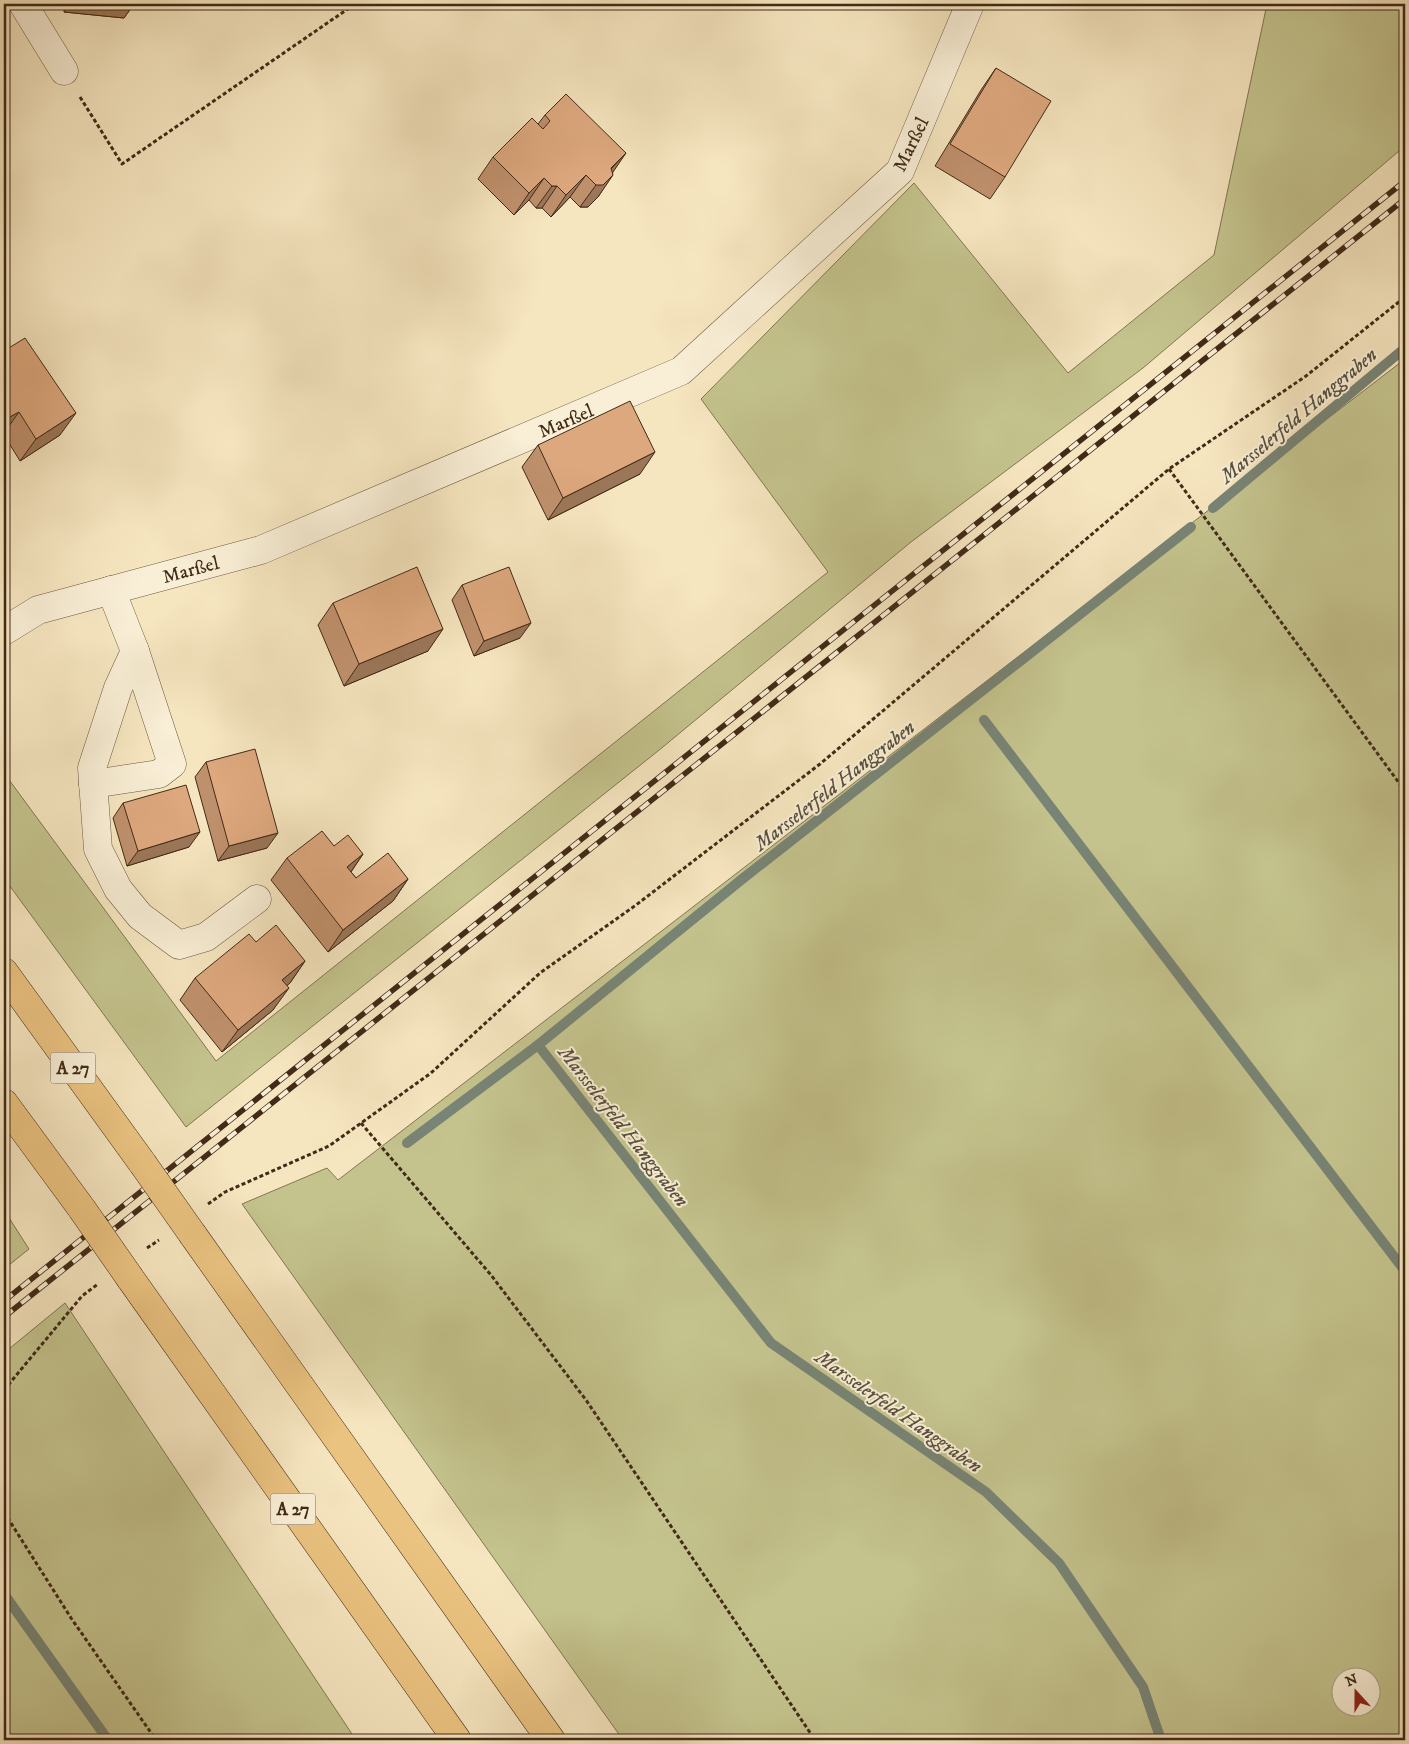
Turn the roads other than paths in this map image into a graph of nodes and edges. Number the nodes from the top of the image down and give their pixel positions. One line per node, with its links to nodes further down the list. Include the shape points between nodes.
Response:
1 (23, 4): 3 (street)
2 (970, 4): 4 (street, Marßel, via 900,171 681,371 261,550)
3 (64, 71)
4 (111, 590): 5 (street, Marßel, via 38,610); 6 (street)
5 (4, 631)
6 (135, 651): 7 (street, via 118,688 92,768); 7 (street, via 172,764 158,774)
7 (94, 784): 8 (street, via 98,849 118,888 140,916 179,945 206,937)
8 (257, 899)
9 (4, 972): 12 (highway, A 27, bridge)
10 (4, 1103): 11 (highway, A 27, bridge)
11 (457, 1740)
12 (551, 1740)

